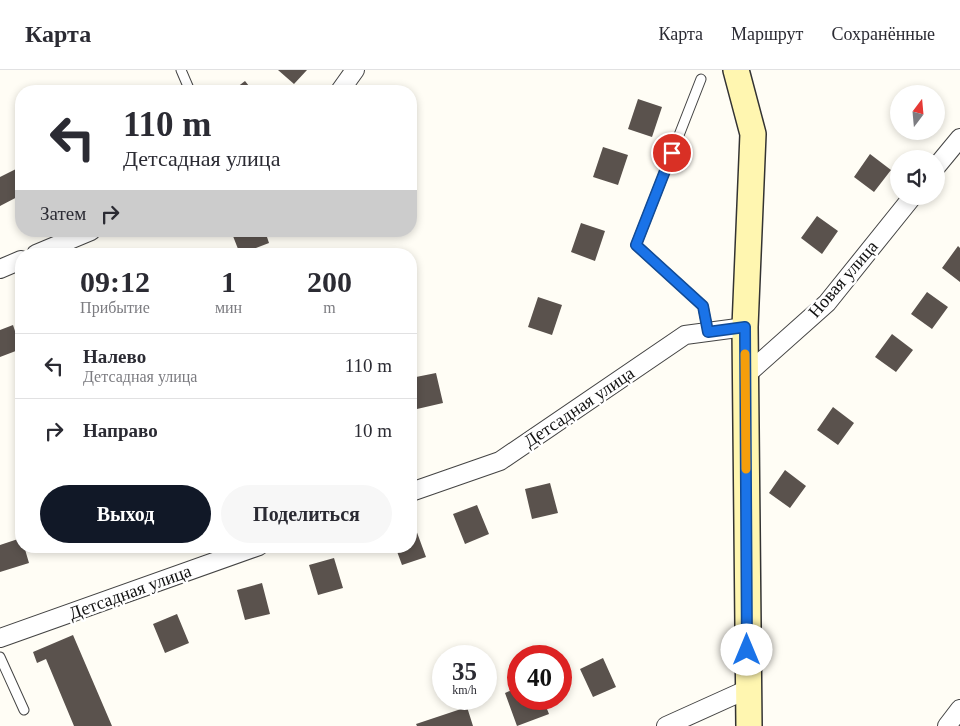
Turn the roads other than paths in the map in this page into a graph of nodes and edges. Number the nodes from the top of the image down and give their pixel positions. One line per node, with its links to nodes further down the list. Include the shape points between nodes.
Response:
1 (181, 70): 5 (lane)
2 (355, 70): 6 (street)
3 (736, 70): 14 (street, via 753,134)
4 (701, 80): 15 (lane, via 636,245 703,306)
5 (187, 85)
6 (344, 85)
7 (960, 138): 8 (street)
8 (945, 157)
9 (906, 205): 16 (street, Новая улица, via 827,303)
10 (77, 237): 11 (street)
11 (50, 248)
12 (15, 263): 13 (street)
13 (0, 269)
14 (745, 327): 15 (street, Детсадная улица); 16 (street)
15 (708, 332): 17 (street, Детсадная улица, via 685,335 500,461)
16 (745, 376): 21 (street)
17 (417, 490)
18 (239, 553): 19 (street, Детсадная улица)
19 (0, 638)
20 (0, 657): 23 (lane)
21 (748, 689): 24 (street); 25 (street)
22 (960, 709): 26 (street)
23 (24, 710)
24 (666, 726)
25 (749, 726)
26 (947, 726)

